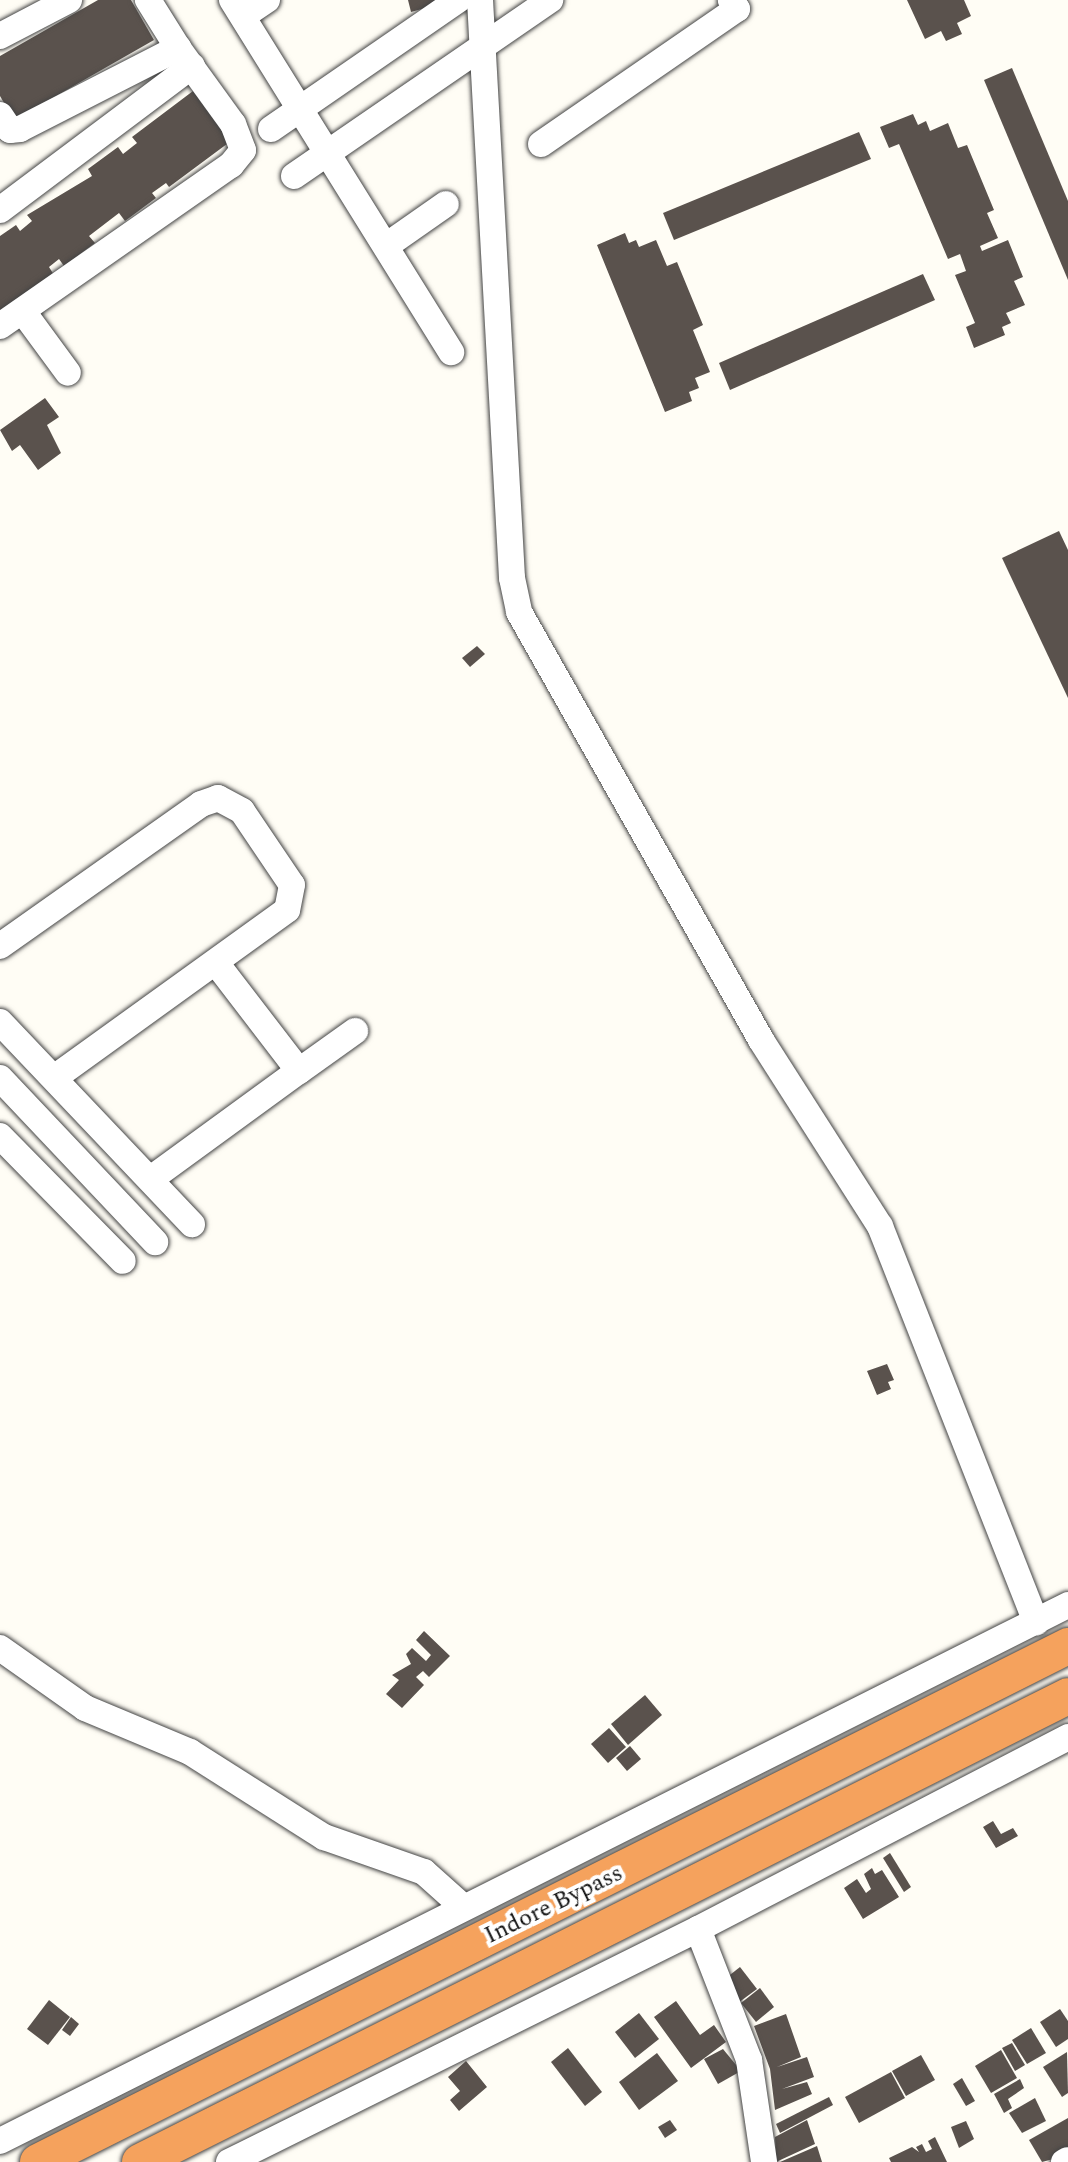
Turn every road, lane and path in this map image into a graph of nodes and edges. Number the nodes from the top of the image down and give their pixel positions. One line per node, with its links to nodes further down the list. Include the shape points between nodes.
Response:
1 (69, 0): 9 (street)
2 (148, 0): 11 (street)
3 (267, 0): 8 (street)
4 (458, 0): 12 (street)
5 (480, 0): 10 (street)
6 (550, 0): 10 (street)
7 (740, 3): 15 (street)
8 (238, 8): 12 (street)
9 (0, 36)
10 (485, 45): 16 (street); 38 (street, via 492,260 512,578 519,612 761,1040 880,1226)
11 (185, 57): 13 (street, via 20,129 10,130); 19 (street); 21 (street, via 233,124 243,150 231,165)
12 (301, 108): 14 (street); 16 (street)
13 (0, 115)
14 (271, 129)
15 (541, 144)
16 (329, 153): 17 (street); 20 (street)
17 (294, 176)
18 (446, 204): 20 (street)
19 (0, 210)
20 (386, 246): 23 (street)
21 (24, 313): 22 (street); 24 (street)
22 (0, 326)
23 (451, 352)
24 (68, 373)
25 (0, 946): 26 (street, via 201,804 218,798 233,801 242,811 293,895 287,910)
26 (216, 963): 29 (street); 30 (street)
27 (0, 1022): 29 (street)
28 (355, 1031): 30 (street)
29 (46, 1070): 31 (street); 33 (street)
30 (299, 1071): 33 (street)
31 (3, 1087): 35 (street)
32 (0, 1136): 36 (street)
33 (152, 1178): 34 (street)
34 (192, 1224)
35 (155, 1242)
36 (123, 1261)
37 (1068, 1605): 38 (street)
38 (1036, 1622): 43 (street)
39 (1068, 1646): 46 (highway, Indore Bypass)
40 (0, 1648): 43 (street, via 85,1708 190,1752 324,1837 424,1872)
41 (1068, 1696): 47 (highway, Indore Bypass)
42 (1068, 1737): 44 (street)
43 (462, 1906): 45 (street)
44 (698, 1929): 48 (street); 49 (street, via 749,2060)
45 (0, 2141)
46 (38, 2162)
47 (140, 2162)
48 (229, 2162)
49 (764, 2162)

